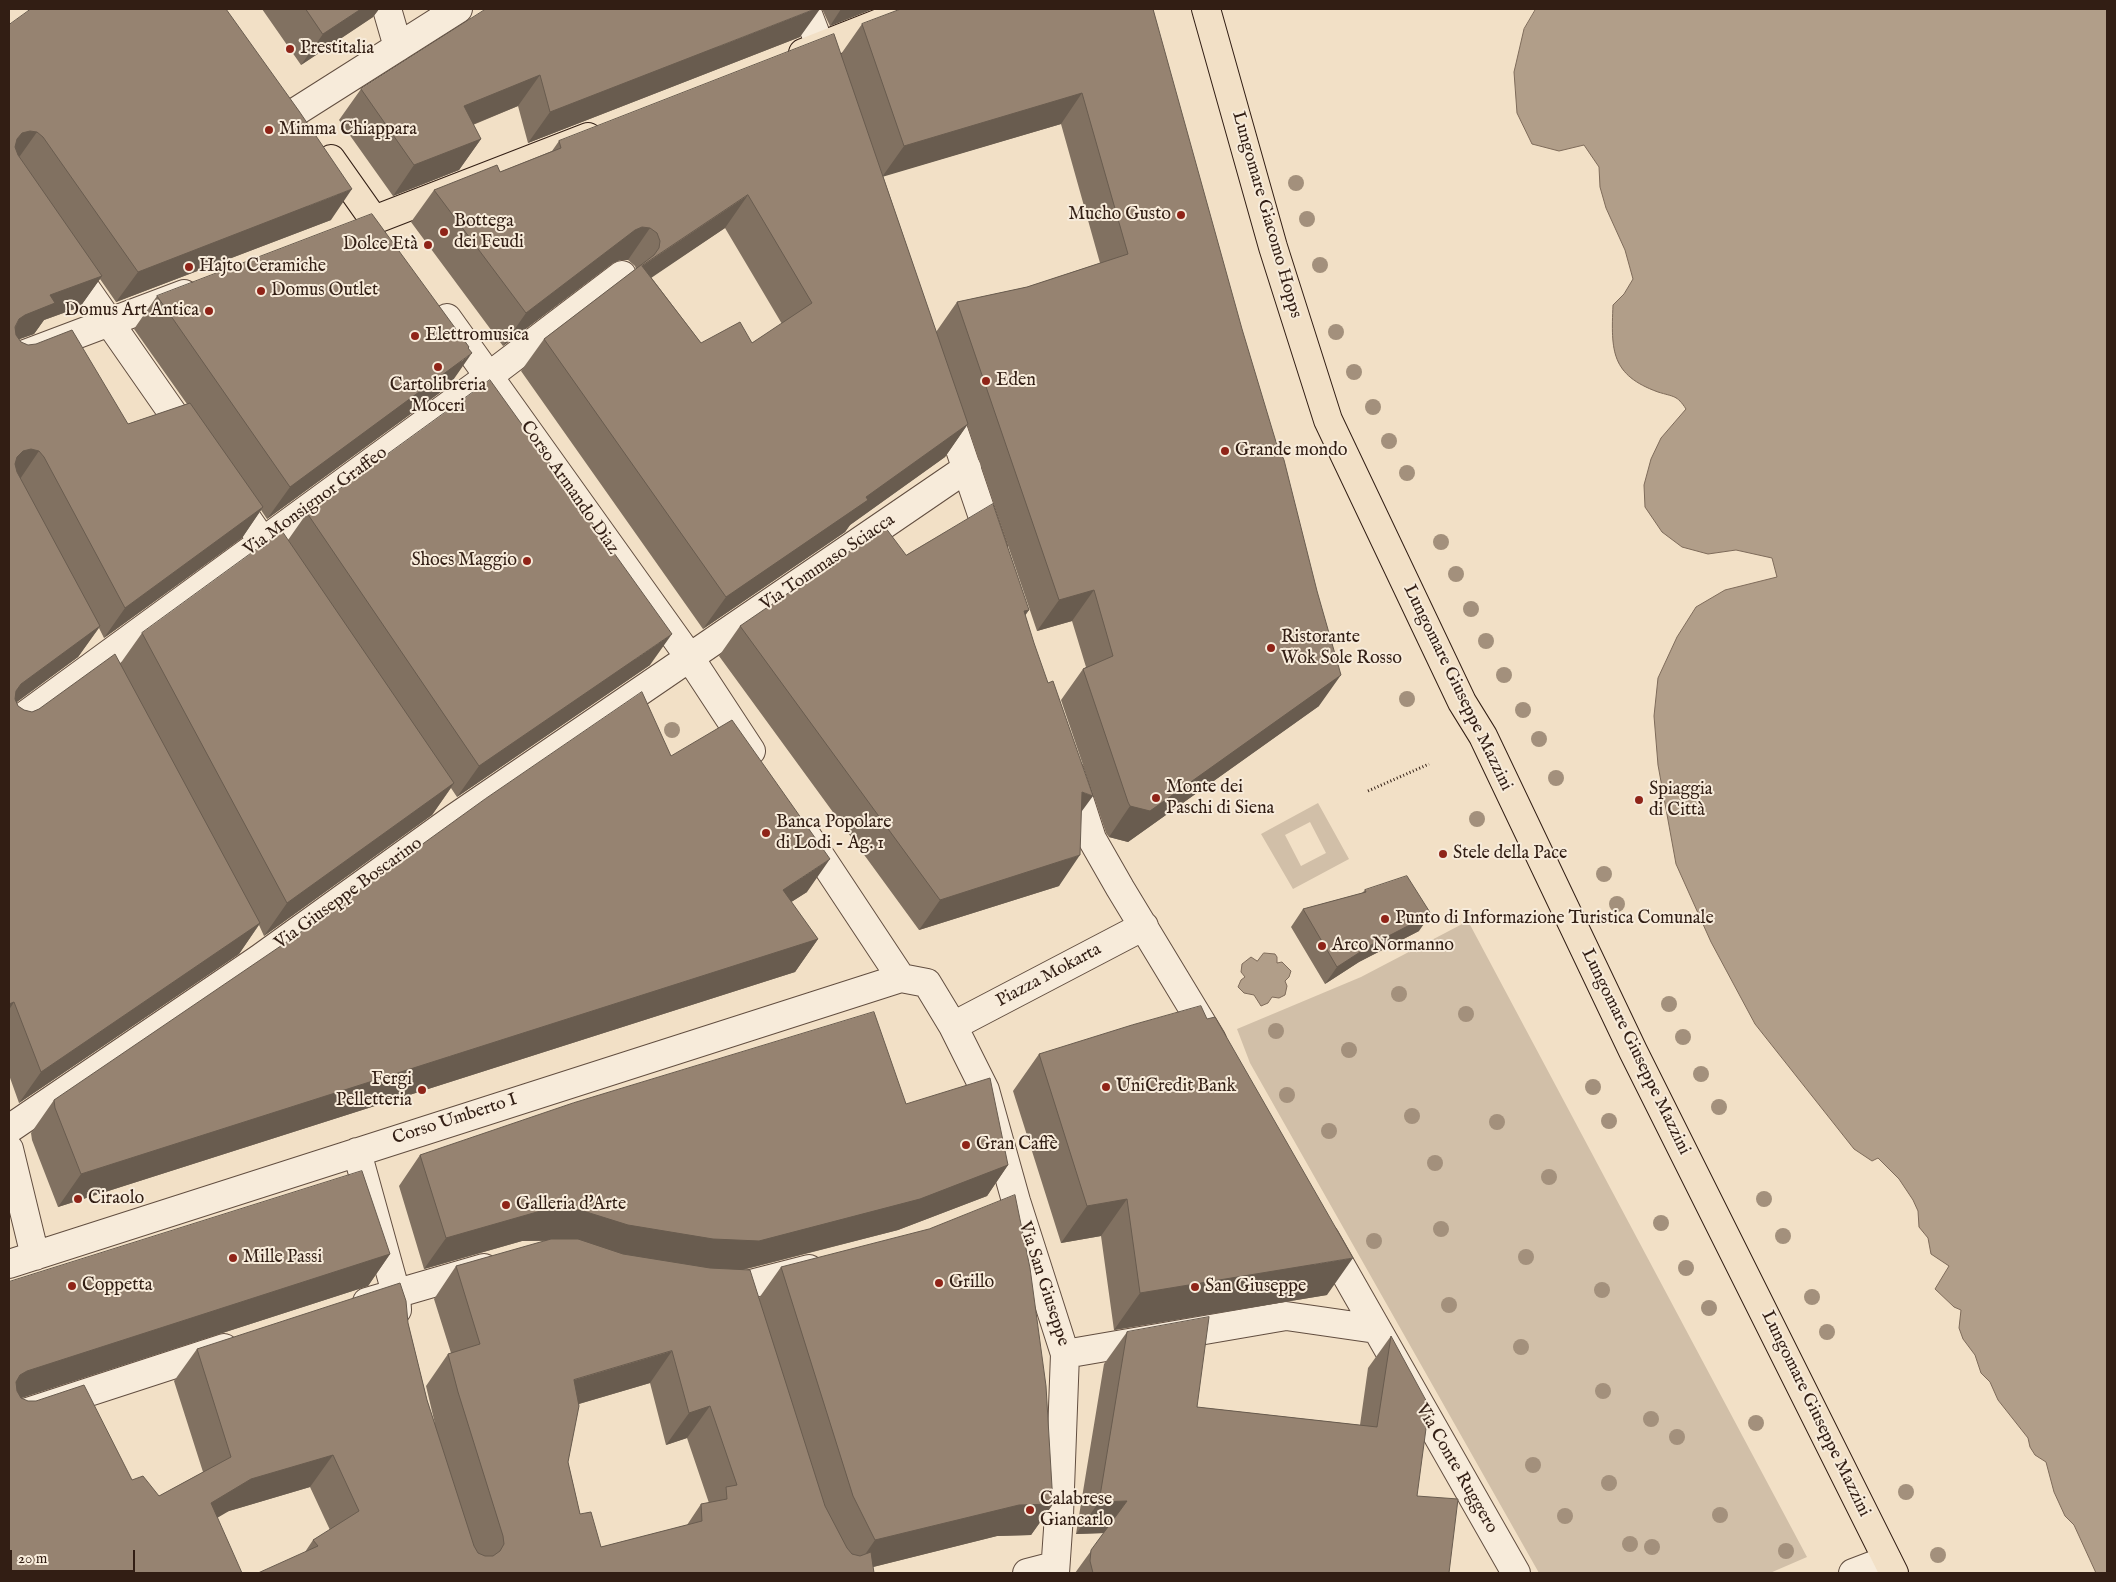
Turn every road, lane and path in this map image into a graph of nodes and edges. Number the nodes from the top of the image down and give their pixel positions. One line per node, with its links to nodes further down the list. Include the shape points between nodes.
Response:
1 (387, 9): 7 (street)
2 (458, 9): 7 (street)
3 (806, 9): 6 (street)
4 (915, 9): 6 (main road)
5 (1206, 9): 24 (main road, Lungomare Giacomo Hopps, via 1274,247)
6 (821, 46): 8 (main road); 10 (street)
7 (398, 47): 11 (street)
8 (783, 60)
9 (280, 88): 11 (main road)
10 (837, 93)
11 (297, 111): 13 (main road)
12 (607, 129): 13 (main road)
13 (374, 220): 14 (street); 16 (street)
14 (347, 231)
15 (54, 242): 20 (street)
16 (391, 244)
17 (622, 276): 22 (street, Via Monsignor Graffeo)
18 (210, 284): 20 (street)
19 (432, 298): 22 (street, Corso Armando Diaz)
20 (109, 323): 21 (street); 26 (street)
21 (9, 360)
22 (489, 376): 26 (street, Via Monsignor Graffeo); 30 (street, Corso Armando Diaz)
23 (938, 384): 25 (street)
24 (1328, 420): 64 (main road, Lungomare Giuseppe Mazzini, via 1462,702 1483,736 1633,1050)
25 (967, 468): 27 (street); 30 (street, Via Tommaso Sciacca)
26 (263, 541): 28 (street); 29 (street, Via Monsignor Graffeo)
27 (1001, 570)
28 (297, 590)
29 (92, 653): 31 (street); 32 (street, Via Monsignor Graffeo)
30 (690, 658): 35 (street, Corso Armando Diaz); 40 (street, Via Giuseppe Boscarino, via 447,811)
31 (111, 688)
32 (9, 727)
33 (1064, 755): 39 (street, via 1092,839)
34 (1429, 764): 36 (path)
35 (764, 770)
36 (1368, 792)
37 (791, 811): 41 (street)
38 (245, 933): 40 (street)
39 (1150, 937): 42 (street, Piazza Mokarta); 43 (street)
40 (259, 959): 44 (street, Via Giuseppe Boscarino)
41 (901, 978): 42 (street, via 928,983); 46 (street, Corso Umberto I)
42 (953, 1026): 47 (street, Via San Giuseppe, via 985,1090)
43 (1225, 1062)
44 (9, 1129)
45 (9, 1149): 50 (street)
46 (357, 1152): 50 (street, Corso Umberto I); 56 (street)
47 (1016, 1201): 48 (street); 62 (street, Via San Giuseppe)
48 (990, 1211)
49 (1313, 1217): 59 (street, Via Conte Ruggero)
50 (34, 1256): 53 (street, Corso Umberto I)
51 (508, 1261): 56 (street)
52 (835, 1262): 55 (street)
53 (9, 1264)
54 (690, 1285): 55 (street)
55 (739, 1287): 58 (street)
56 (396, 1293): 57 (street); 60 (street)
57 (339, 1311)
58 (748, 1315)
59 (1376, 1329): 62 (street, via 1286,1316); 67 (street, Via Conte Ruggero)
60 (399, 1332)
61 (245, 1342): 63 (street)
62 (1065, 1354): 65 (street, Via San Giuseppe)
63 (9, 1418)
64 (1891, 1567): 68 (street)
65 (1054, 1570): 66 (street)
66 (1027, 1573)
67 (1516, 1573)
68 (1854, 1573)

